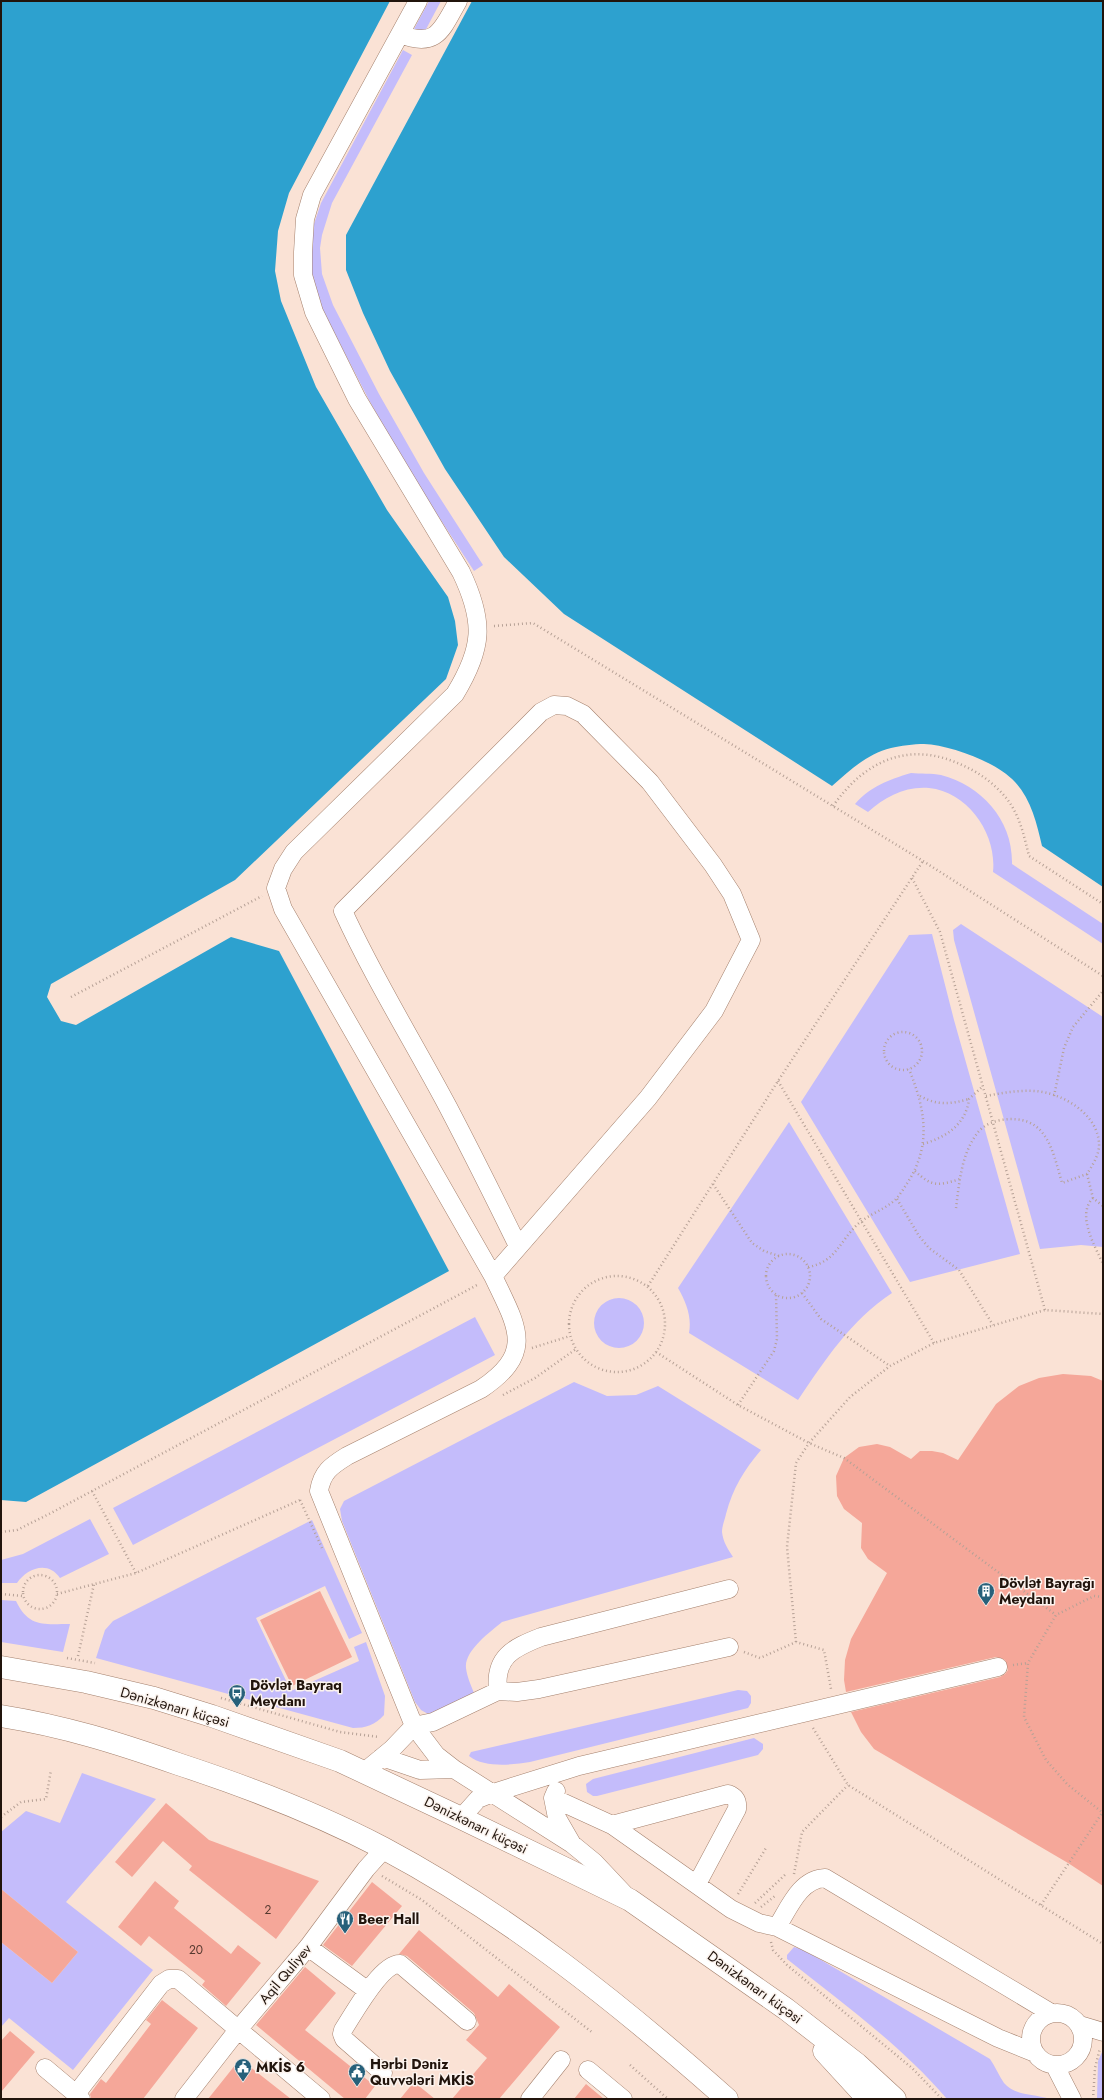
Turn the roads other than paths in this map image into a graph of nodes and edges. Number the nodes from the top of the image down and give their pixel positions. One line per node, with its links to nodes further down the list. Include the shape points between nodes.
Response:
1 (418, 1): 3 (street)
2 (458, 1): 3 (street, via 440,32 432,38 422,41)
3 (400, 34): 5 (street, via 312,195 305,219 303,275 314,312 357,399 472,594 477,627 476,651 470,669 454,694 294,852 283,869 276,888 283,908)
4 (518, 1246): 4 (street, via 447,1106 359,948 343,911 541,712 554,705 566,706 583,714 650,782 732,894 751,940 714,1011 648,1098); 5 (street)
5 (493, 1276): 12 (street, via 516,1329 518,1347 510,1364 498,1378 481,1389 347,1456 332,1466 321,1478 319,1491)
6 (729, 1589): 10 (street, via 541,1637 516,1647 506,1654 496,1677)
7 (729, 1647): 10 (street, via 539,1689 517,1692)
8 (1, 1667): 16 (highway, Dənizkənarı küçəsi, via 86,1682 154,1698 279,1739)
9 (998, 1667): 14 (street)
10 (498, 1690): 12 (street, via 433,1722)
11 (1, 1716): 22 (highway, via 74,1730 212,1775 331,1823)
12 (414, 1726): 13 (street); 15 (street, via 436,1755)
13 (382, 1757): 15 (street, via 420,1770); 16 (street)
14 (579, 1766): 17 (street); 18 (street, via 558,1785)
15 (454, 1769): 17 (street)
16 (364, 1772): 19 (highway, Dənizkənarı küçəsi)
17 (493, 1793): 19 (street, via 478,1799); 21 (street)
18 (553, 1798): 20 (street); 21 (street, via 557,1818)
19 (461, 1818): 24 (highway, Dənizkənarı küçəsi)
20 (612, 1825): 23 (street); 23 (street, via 728,1794 735,1798 738,1802 737,1808)
21 (572, 1844): 24 (street, via 594,1862)
22 (384, 1849): 26 (street, Aqil Quliyev); 36 (highway, via 505,1923 569,1968)
23 (697, 1884): 25 (street, via 731,1909 759,1923)
24 (630, 1900): 28 (highway, Dənizkənarı küçəsi)
25 (777, 1927): 29 (street, via 799,1892 814,1878 825,1878); 34 (street, via 998,2038)
26 (308, 1947): 27 (street); 32 (street, Aqil Quliyev)
27 (368, 1991): 30 (street, via 390,1966 400,1964); 40 (street, via 342,2034 344,2039)
28 (786, 2009): 48 (highway); 49 (highway, Dənizkənarı küçəsi, via 858,2064)
29 (1051, 2013): 31 (street, via 1067,2014); 34 (street, via 1037,2022 1032,2029 1030,2037)
30 (467, 2021)
31 (1080, 2025): 33 (street); 37 (street, via 1084,2041 1082,2049 1071,2062)
32 (237, 2030): 41 (street, via 178,1979 169,1979 162,1984); 42 (street, Aqil Quliyev); 43 (street)
33 (1103, 2032)
34 (1035, 2053): 37 (street, via 1047,2064)
35 (561, 2060): 44 (street)
36 (686, 2062): 46 (highway); 47 (highway)
37 (1055, 2066): 50 (street)
38 (45, 2068): 41 (street)
39 (588, 2070): 45 (street)
40 (383, 2073)
41 (78, 2097)
42 (184, 2099)
43 (321, 2099)
44 (530, 2099)
45 (623, 2099)
46 (727, 2099)
47 (736, 2099)
48 (868, 2099)
49 (895, 2099)
50 (1072, 2099)

